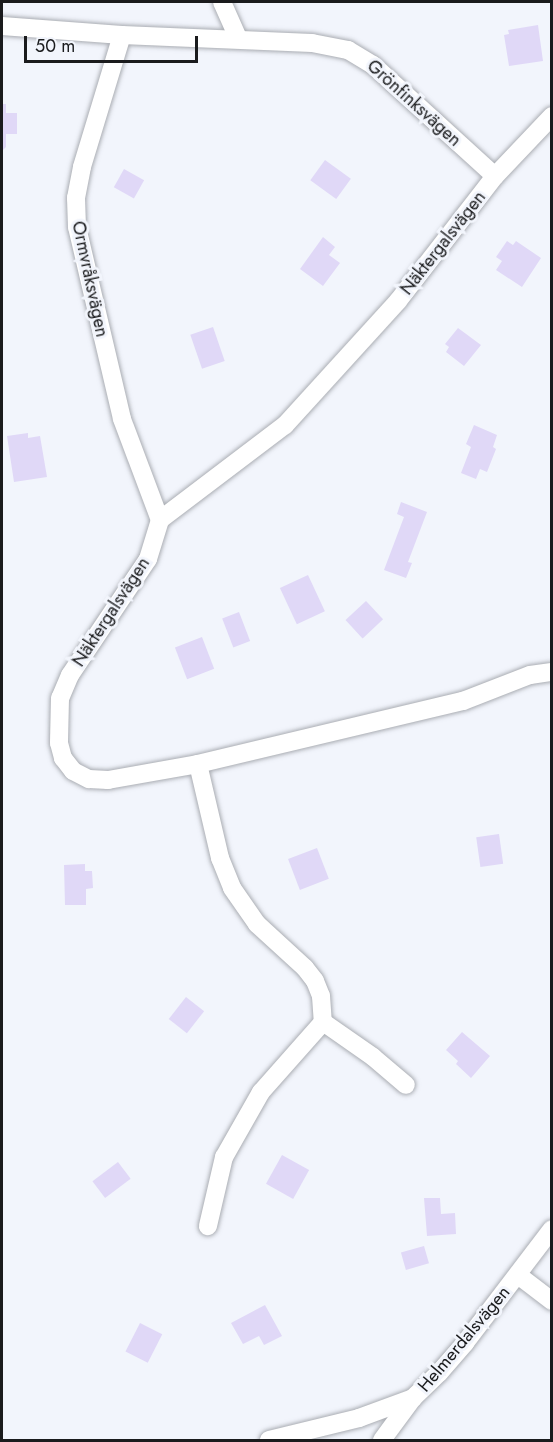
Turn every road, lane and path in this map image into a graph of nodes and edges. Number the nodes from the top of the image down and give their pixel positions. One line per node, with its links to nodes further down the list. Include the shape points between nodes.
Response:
1 (222, 2): 4 (street)
2 (2, 26): 3 (street, Grönfinksvägen)
3 (122, 35): 4 (street, Grönfinksvägen); 7 (street, Ormvråksvägen, via 82,167 76,198 77,227 122,419)
4 (238, 38): 6 (street, Grönfinksvägen, via 312,43 361,56)
5 (552, 116): 6 (street, Näktergalsvägen)
6 (495, 176): 7 (street, Näktergalsvägen, via 398,301 285,425)
7 (160, 520): 9 (street, Näktergalsvägen, via 148,559 70,675 60,698 59,743 63,758 73,771 89,779 108,780)
8 (552, 672): 9 (street, Näktergalsvägen, via 530,675 463,701)
9 (198, 764): 10 (street, via 220,858 232,888 257,924 315,981 321,996)
10 (323, 1022): 11 (street); 12 (street, via 261,1092 224,1157)
11 (406, 1085)
12 (208, 1226)
13 (552, 1229): 14 (street, Helmerdalsvägen)
14 (518, 1275): 15 (street, Helmerdalsvägen); 16 (street, Helmerdalsvägen, via 445,1366)
15 (552, 1301)
16 (413, 1398): 17 (street, Helmerdalsvägen, via 359,1418); 18 (street)
17 (269, 1440)
18 (382, 1440)

